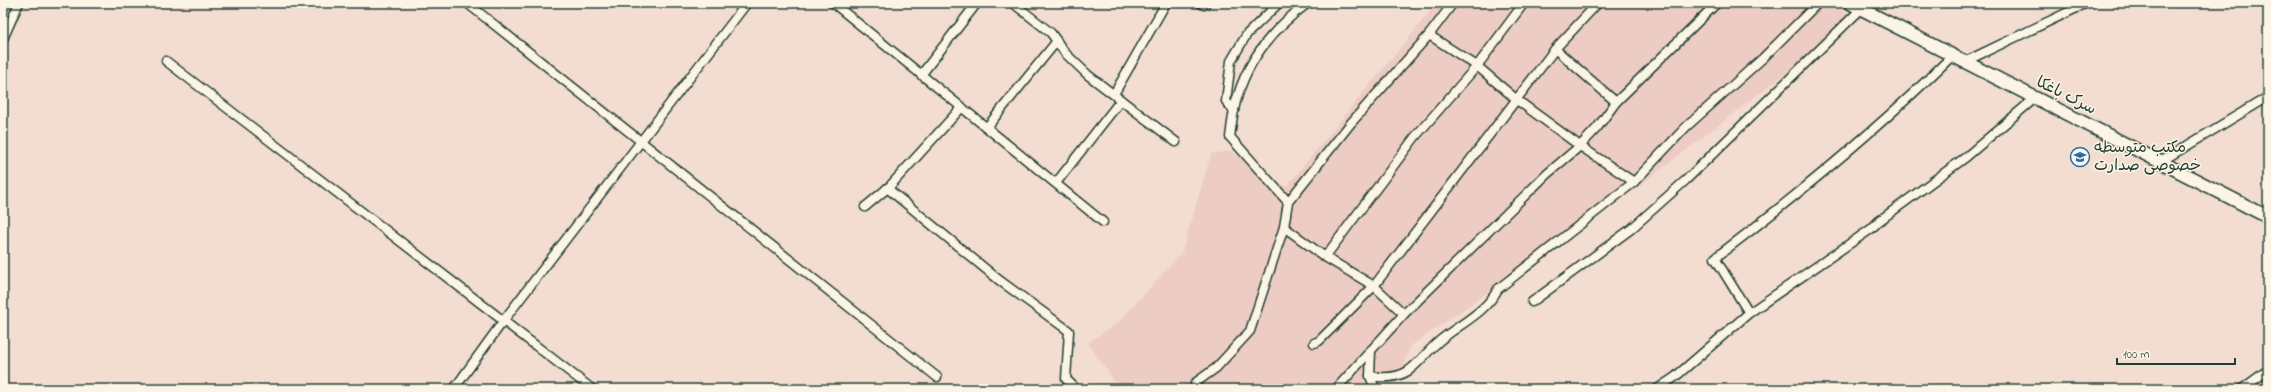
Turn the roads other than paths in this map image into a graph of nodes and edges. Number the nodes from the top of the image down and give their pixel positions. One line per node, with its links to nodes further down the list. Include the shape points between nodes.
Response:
1 (19, 3): 21 (street)
2 (467, 3): 38 (street)
3 (746, 3): 38 (street)
4 (833, 3): 28 (street)
5 (977, 3): 28 (street)
6 (1013, 3): 22 (street, via 1051,33)
7 (1166, 3): 29 (street)
8 (1200, 3): 9 (street)
9 (1206, 3)
10 (1278, 3): 36 (street, via 1246,34 1231,61 1226,101)
11 (1308, 3): 36 (street, via 1288,18 1259,49 1238,94)
12 (1453, 3): 20 (street)
13 (1524, 3): 27 (street)
14 (1598, 3): 23 (street)
15 (1716, 3): 34 (street)
16 (1818, 3): 42 (street, via 1763,58 1686,127)
17 (1850, 3): 19 (street, سرک باغکا)
18 (2087, 3): 26 (street)
19 (1861, 9): 24 (street, سرک باغکا); 52 (street, via 1686,180 1631,229)
20 (1429, 35): 27 (street); 45 (street, via 1351,123)
21 (3, 39)
22 (1057, 41): 29 (street, via 1065,53); 37 (street)
23 (1555, 49): 33 (street); 34 (street)
24 (1952, 56): 26 (street, سرک باغکا); 53 (street, via 1844,156 1715,258)
25 (166, 60): 55 (street)
26 (1964, 62): 31 (street, سرک باغکا)
27 (1478, 66): 33 (street); 50 (street, via 1415,137)
28 (921, 75): 35 (street)
29 (1114, 94): 32 (street)
30 (2268, 96): 41 (street)
31 (2035, 98): 41 (street, سرک باغکا); 53 (street, via 1966,157 1871,229)
32 (1121, 100): 39 (street); 43 (street)
33 (1517, 100): 40 (street); 51 (street)
34 (1616, 102): 40 (street)
35 (962, 107): 37 (street); 44 (street)
36 (1234, 111): 45 (street, via 1230,138)
37 (987, 127): 43 (street)
38 (641, 140): 55 (street); 59 (street)
39 (1176, 142)
40 (1580, 146): 42 (street); 54 (street, via 1547,174)
41 (2160, 162): 47 (street, سرک باغکا)
42 (1634, 182): 60 (street, via 1498,289 1491,302 1438,343 1408,371 1381,378)
43 (1056, 183): 48 (street)
44 (887, 188): 46 (street); 64 (street, via 999,280 1069,331 1066,379)
45 (1288, 202): 49 (street)
46 (865, 206)
47 (2268, 217)
48 (1103, 222)
49 (1284, 227): 50 (street); 61 (street, via 1250,331 1216,368)
50 (1325, 257): 51 (street)
51 (1374, 286): 54 (street); 56 (street)
52 (1532, 302)
53 (1749, 313): 67 (street, via 1675,377)
54 (1404, 314): 57 (street)
55 (504, 320): 62 (street); 63 (street)
56 (1314, 343)
57 (1371, 350): 60 (street); 65 (street)
58 (2268, 370): 68 (street)
59 (937, 376)
60 (1370, 376): 66 (street)
61 (1195, 383)
62 (454, 389)
63 (592, 389)
64 (1076, 389)
65 (1336, 389)
66 (1375, 389)
67 (1657, 389)
68 (2242, 389)

